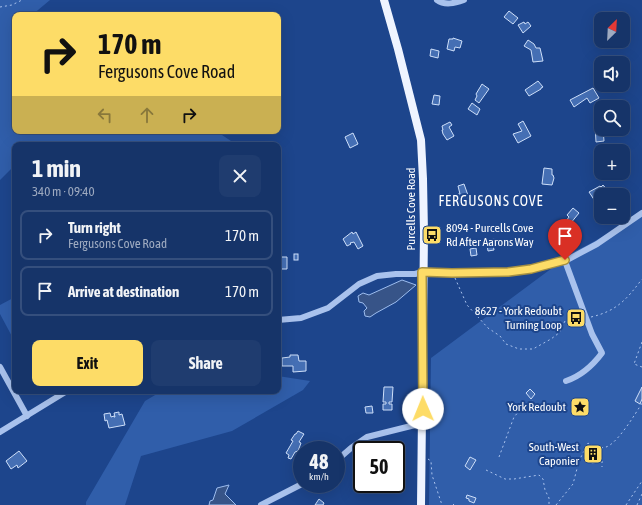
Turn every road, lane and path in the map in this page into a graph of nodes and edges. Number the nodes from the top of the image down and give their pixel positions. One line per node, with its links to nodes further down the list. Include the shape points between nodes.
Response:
1 (22, 0): 5 (path)
2 (384, 0): 8 (main road, Purcells Cove Road, via 420,132 424,179)
3 (438, 0): 4 (street, via 441,3)
4 (464, 0)
5 (0, 7)
6 (642, 213): 7 (street, via 597,244)
7 (565, 260): 9 (street, via 520,271); 11 (street)
8 (422, 272): 9 (street); 12 (street, via 387,274 369,279 328,308 310,315); 23 (main road, Purcells Cove Road)
9 (452, 273): 11 (path, via 467,306 506,344 519,349 533,349 551,339 559,333 568,319)
10 (642, 279): 11 (path, via 619,305 603,314)
11 (586, 318): 16 (street, via 602,353 595,363)
12 (281, 320)
13 (642, 342): 15 (path, via 634,364)
14 (0, 367): 17 (street)
15 (642, 368)
16 (566, 381)
17 (12, 389)
18 (15, 394): 22 (street)
19 (63, 394): 22 (street)
20 (534, 400): 26 (path, via 514,417)
21 (642, 403): 38 (path, via 610,445 600,448 588,443 579,461 573,484)
22 (27, 416): 24 (street)
23 (423, 423): 25 (street, via 367,437); 35 (main road, Purcells Cove Road)
24 (0, 432)
25 (345, 454)
26 (499, 457)
27 (425, 458): 36 (path, via 431,461 432,475)
28 (602, 461): 29 (path)
29 (602, 467)
30 (486, 470): 37 (path, via 505,479 539,475 543,479)
31 (642, 481): 39 (path)
32 (293, 489): 34 (street)
33 (642, 494): 40 (path)
34 (261, 505)
35 (421, 505)
36 (442, 505)
37 (549, 505)
38 (556, 505)
39 (626, 505)
40 (637, 505)

